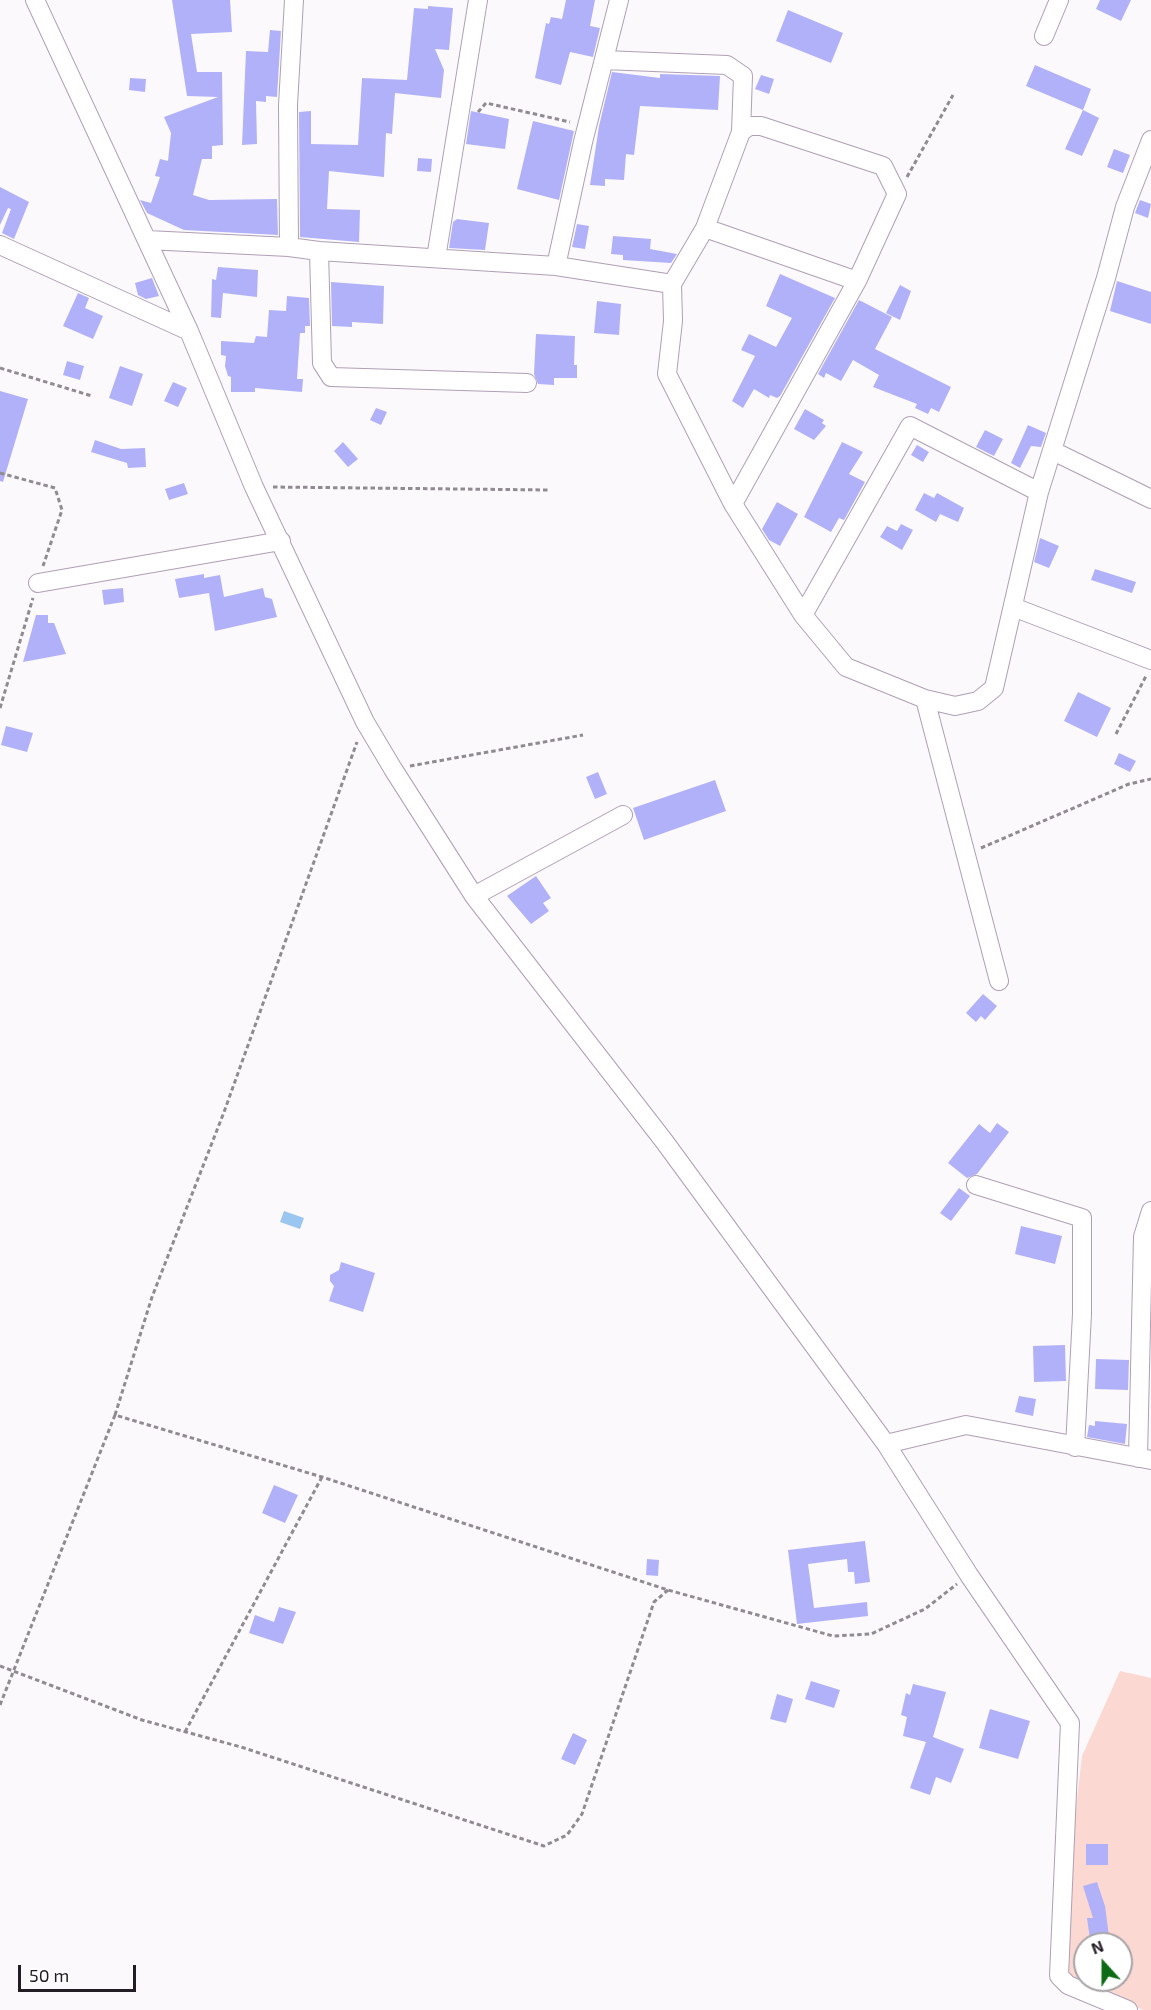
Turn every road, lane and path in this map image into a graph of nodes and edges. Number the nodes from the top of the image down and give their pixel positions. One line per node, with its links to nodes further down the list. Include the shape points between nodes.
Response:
1 (35, 0): 15 (street)
2 (294, 0): 17 (street, via 288,105)
3 (478, 0): 9 (street)
4 (619, 0): 7 (street)
5 (1059, 0): 6 (street)
6 (1044, 36)
7 (604, 60): 10 (street); 11 (street, via 727,65 743,76)
8 (953, 95): 13 (path)
9 (462, 110): 10 (path, via 477,112 486,103); 19 (street)
10 (587, 126): 20 (street)
11 (741, 132): 13 (street, via 749,126 761,126 883,166); 14 (street)
12 (1151, 140): 27 (street, via 1125,207)
13 (897, 194): 21 (street)
14 (705, 228): 21 (street); 22 (street)
15 (147, 240): 17 (street); 23 (street)
16 (0, 245): 23 (street)
17 (289, 248): 18 (street)
18 (319, 251): 19 (street); 25 (street, via 322,363 331,377)
19 (436, 258): 20 (street)
20 (556, 266): 22 (street)
21 (857, 281): 33 (street)
22 (672, 284): 33 (street, via 673,321 667,374)
23 (189, 331): 29 (street)
24 (0, 368): 26 (path)
25 (527, 383)
26 (92, 396)
27 (1053, 452): 31 (street); 32 (street)
28 (0, 473): 35 (path, via 55,488 62,510)
29 (254, 487): 30 (path); 34 (street)
30 (550, 490)
31 (1039, 492): 36 (street); 37 (street, via 910,426)
32 (1151, 499)
33 (733, 504): 37 (street)
34 (280, 541): 35 (street); 42 (street)
35 (38, 583): 41 (path)
36 (1013, 607): 38 (street); 40 (street, via 994,688 978,702 955,706)
37 (803, 615): 40 (street, via 846,667)
38 (1151, 660)
39 (1151, 666): 43 (path)
40 (925, 699): 48 (street)
41 (0, 708)
42 (365, 722): 45 (street); 53 (path, via 224,1112 152,1297)
43 (1116, 734)
44 (583, 735): 45 (path)
45 (393, 770): 49 (street)
46 (1151, 779): 48 (path, via 1129,784)
47 (623, 815): 49 (street)
48 (967, 854): 50 (street)
49 (474, 896): 54 (street, via 664,1141)
50 (999, 981)
51 (976, 1185): 55 (street, via 1082,1218)
52 (1151, 1211): 56 (street, via 1143,1237)
53 (115, 1415): 57 (path); 61 (path)
54 (886, 1444): 55 (street, via 966,1425); 58 (street)
55 (1075, 1448): 56 (street)
56 (1144, 1459)
57 (322, 1477): 59 (path); 63 (path)
58 (969, 1575): 59 (path, via 925,1609 871,1634 833,1636); 64 (street, via 1070,1723 1059,1976 1068,1985)
59 (668, 1590): 63 (path, via 654,1602 582,1814 567,1835 544,1846)
60 (0, 1666): 61 (path)
61 (12, 1672): 62 (path); 63 (path)
62 (0, 1705)
63 (185, 1732)
64 (1128, 2010)

